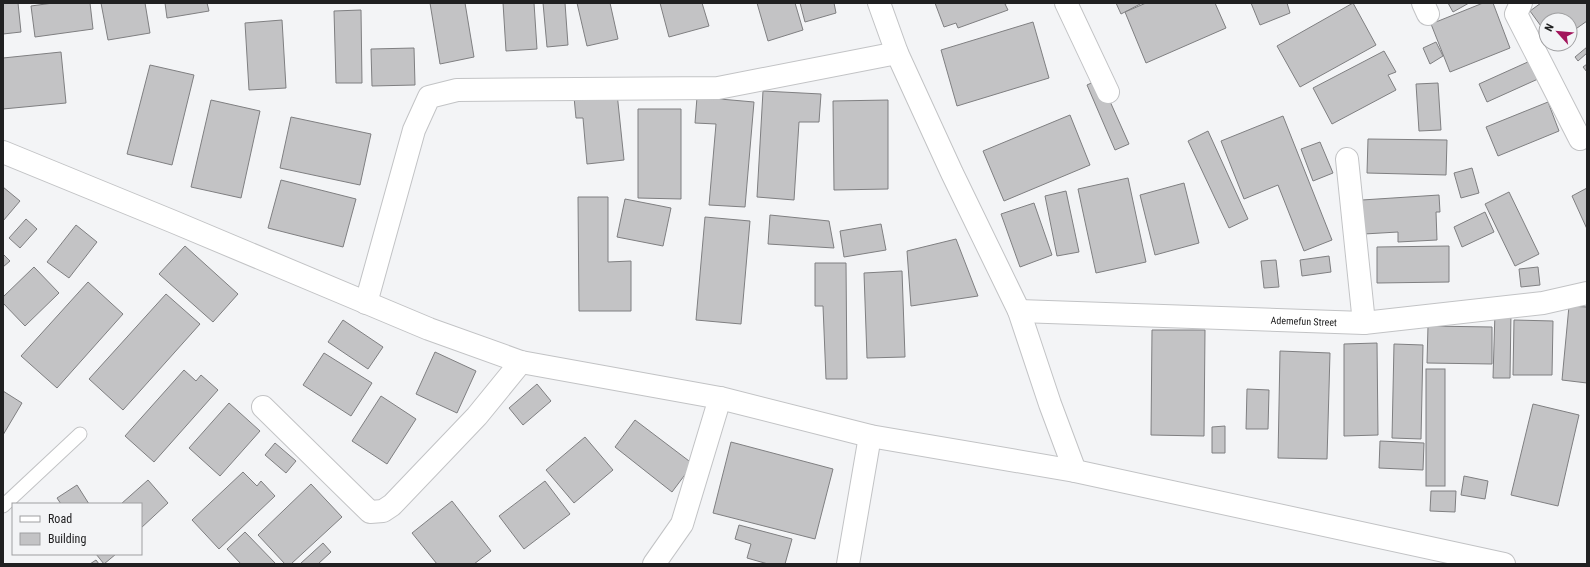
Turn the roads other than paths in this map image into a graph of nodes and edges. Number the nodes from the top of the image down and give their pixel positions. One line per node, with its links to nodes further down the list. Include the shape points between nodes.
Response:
1 (879, 3): 4 (street)
2 (1066, 3): 5 (street)
3 (1521, 3): 6 (street, via 1516,14)
4 (897, 53): 10 (street, via 718,88 458,90 429,98 414,130); 11 (street)
5 (1108, 92)
6 (1580, 139)
7 (3, 152): 10 (street)
8 (1347, 159): 12 (street)
9 (1587, 293): 12 (street, Ademefun Street, via 1543,303)
10 (366, 303): 13 (street)
11 (1019, 311): 12 (street, Ademefun Street); 18 (street)
12 (1364, 323)
13 (521, 362): 14 (street); 15 (street, via 477,416 392,505 383,511 370,512)
14 (720, 398): 17 (street); 20 (street, via 682,524)
15 (263, 407)
16 (80, 434): 19 (lane)
17 (870, 436): 18 (street); 21 (street)
18 (1074, 472): 22 (street)
19 (3, 506)
20 (654, 564)
21 (848, 564)
22 (1504, 564)

